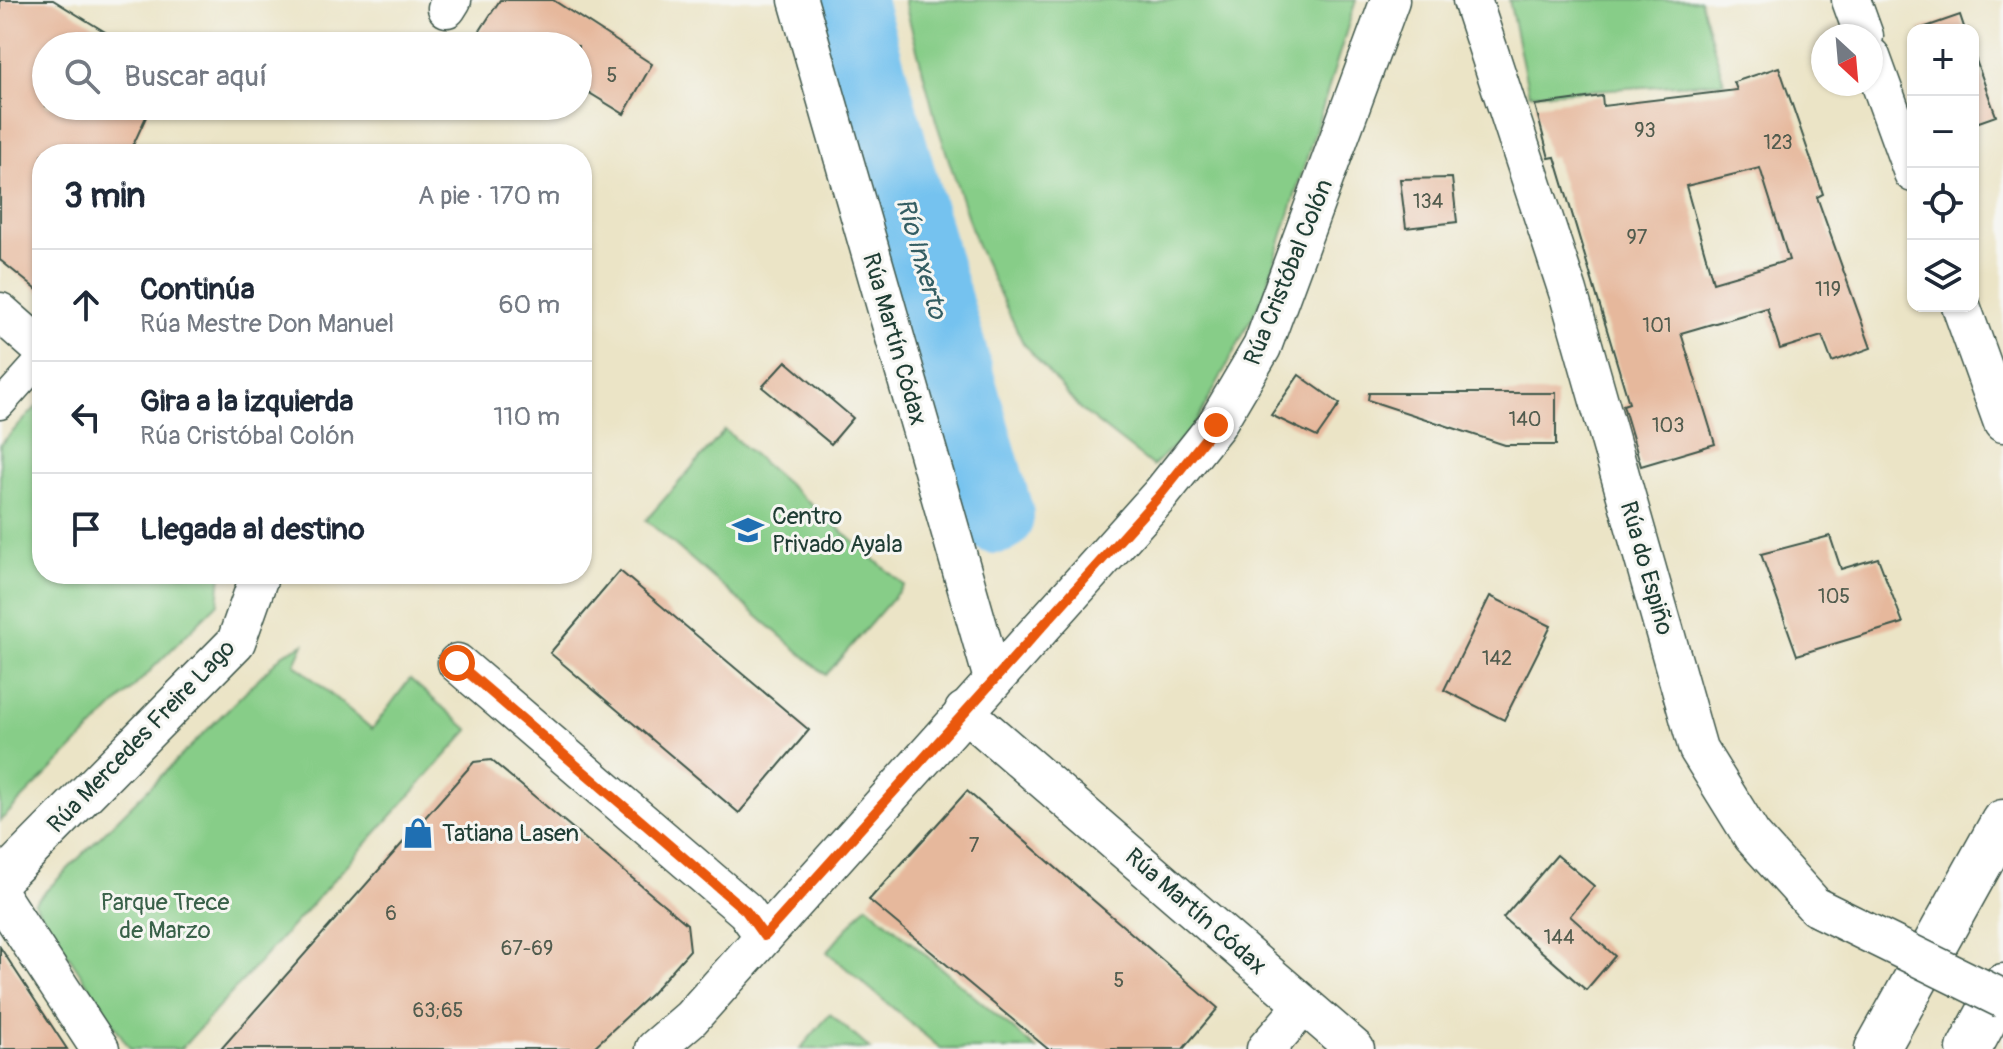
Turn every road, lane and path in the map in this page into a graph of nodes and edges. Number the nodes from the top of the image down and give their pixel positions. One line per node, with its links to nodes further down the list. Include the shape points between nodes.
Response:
1 (798, 0): 16 (street, Rúa Martín Códax)
2 (1390, 0): 16 (street, Rúa Cristóbal Colón, via 1278,309 1240,388 1191,460)
3 (1472, 0): 23 (street, Rúa do Espiño, bridge, via 1568,292 1698,749 1752,836 1816,907)
4 (1851, 0): 5 (street)
5 (1860, 24)
6 (1883, 90): 7 (street)
7 (1911, 168)
8 (0, 312): 10 (street)
9 (1963, 312): 13 (street)
10 (32, 340)
11 (32, 369): 12 (street)
12 (0, 405)
13 (2003, 423)
14 (258, 584): 19 (street, Rúa Mercedes Freire Lago, via 236,642)
15 (457, 663): 21 (street, via 746,911)
16 (993, 679): 17 (street, Rúa Cristóbal Colón)
17 (964, 711): 21 (street, Rúa Cristóbal Colón); 24 (street, Rúa Martín Códax)
18 (2003, 822): 29 (highway)
19 (0, 881)
20 (0, 896): 26 (street)
21 (764, 936): 27 (street, Rúa Cristóbal Colón, via 691,1018)
22 (2003, 986): 30 (highway)
23 (2003, 999)
24 (1304, 1005): 25 (street, Rúa Martín Códax); 28 (street)
25 (1351, 1048)
26 (100, 1049)
27 (655, 1049)
28 (1266, 1049)
29 (1877, 1049)
30 (1969, 1049)

